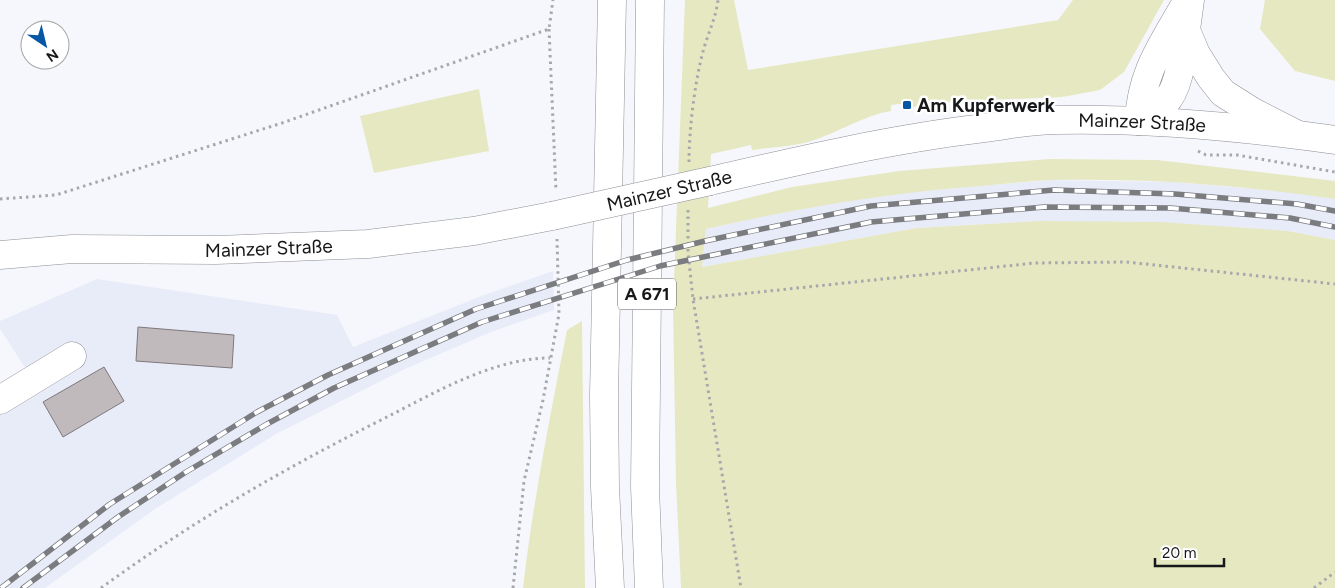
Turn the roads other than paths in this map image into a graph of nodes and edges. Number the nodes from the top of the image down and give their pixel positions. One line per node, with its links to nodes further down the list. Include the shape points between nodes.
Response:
1 (612, 0): 11 (main road, A 671, via 604,396)
2 (650, 0): 12 (main road, A 671, via 645,487)
3 (1189, 0): 4 (main road); 5 (main road, via 1149,69 1142,87)
4 (1186, 30): 5 (main road, via 1178,74 1169,98); 6 (main road, via 1196,54 1223,93)
5 (1139, 121): 6 (main road, Mainzer Straße); 8 (main road, Mainzer Straße, bridge, via 1054,120 932,134 699,174 552,216 474,231 368,244 216,250 72,250)
6 (1297, 134): 7 (main road, Mainzer Straße)
7 (1335, 140)
8 (0, 255)
9 (72, 356): 10 (main road)
10 (0, 400)
11 (610, 588)
12 (649, 588)

